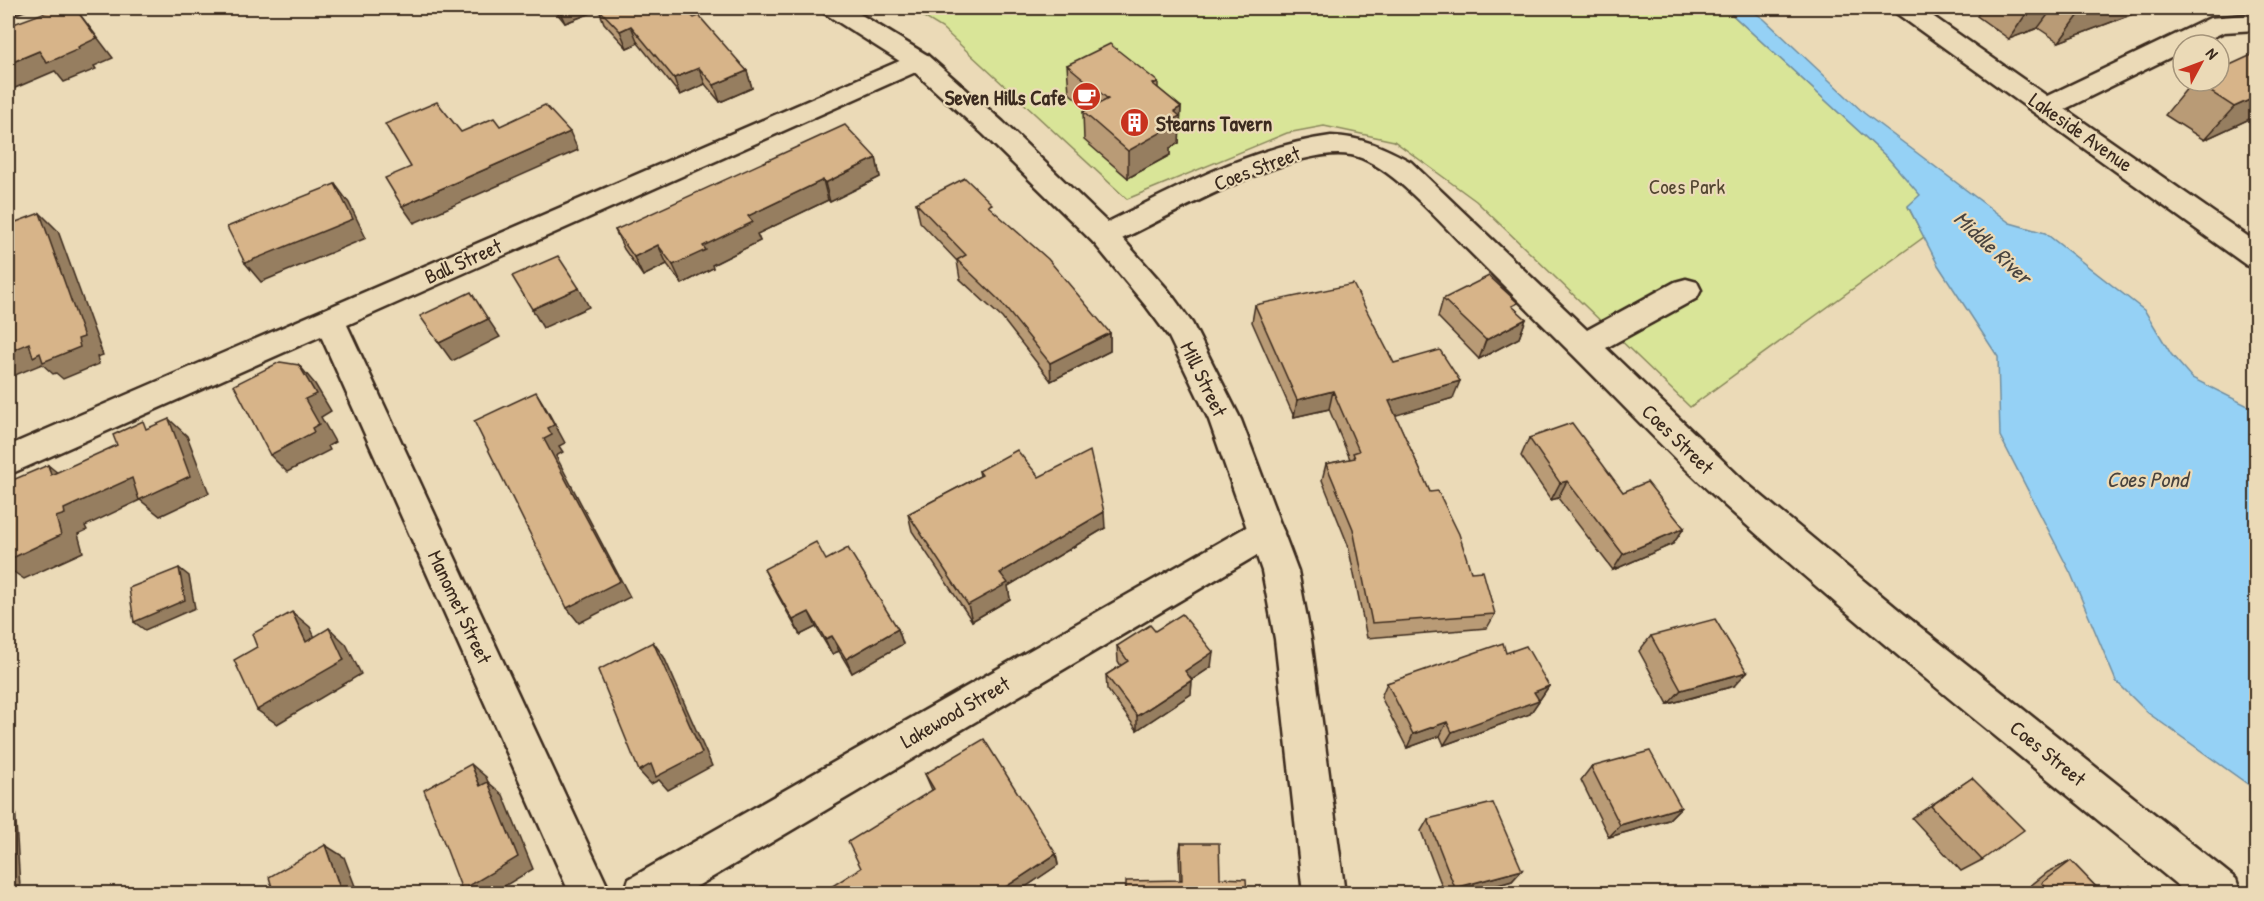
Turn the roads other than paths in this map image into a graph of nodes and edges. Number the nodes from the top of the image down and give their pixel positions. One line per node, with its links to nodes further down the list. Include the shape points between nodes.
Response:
1 (56, 8): 6 (street)
2 (832, 8): 7 (street, Mill Street)
3 (1905, 8): 8 (street, Lakeside Avenue)
4 (2216, 8): 5 (street)
5 (2248, 22): 8 (street, via 2219,24)
6 (8, 27)
7 (918, 61): 9 (street, Mill Street); 12 (street, Ball Street)
8 (2047, 107): 10 (street, Lakeside Avenue)
9 (1104, 236): 13 (street, Coes Street, via 1273,158 1301,149 1354,147 1401,169); 15 (street, Mill Street, via 1181,331 1225,420)
10 (2256, 257)
11 (1686, 290): 13 (street)
12 (329, 319): 14 (street, Ball Street); 16 (street, Manomet Street)
13 (1583, 346): 19 (street, Coes Street, via 1733,492 1828,574)
14 (8, 461)
15 (1267, 532): 17 (street, Lakewood Street); 18 (street, Mill Street, via 1280,571 1293,639)
16 (591, 894)
17 (644, 894)
18 (1324, 894)
19 (2221, 894)

